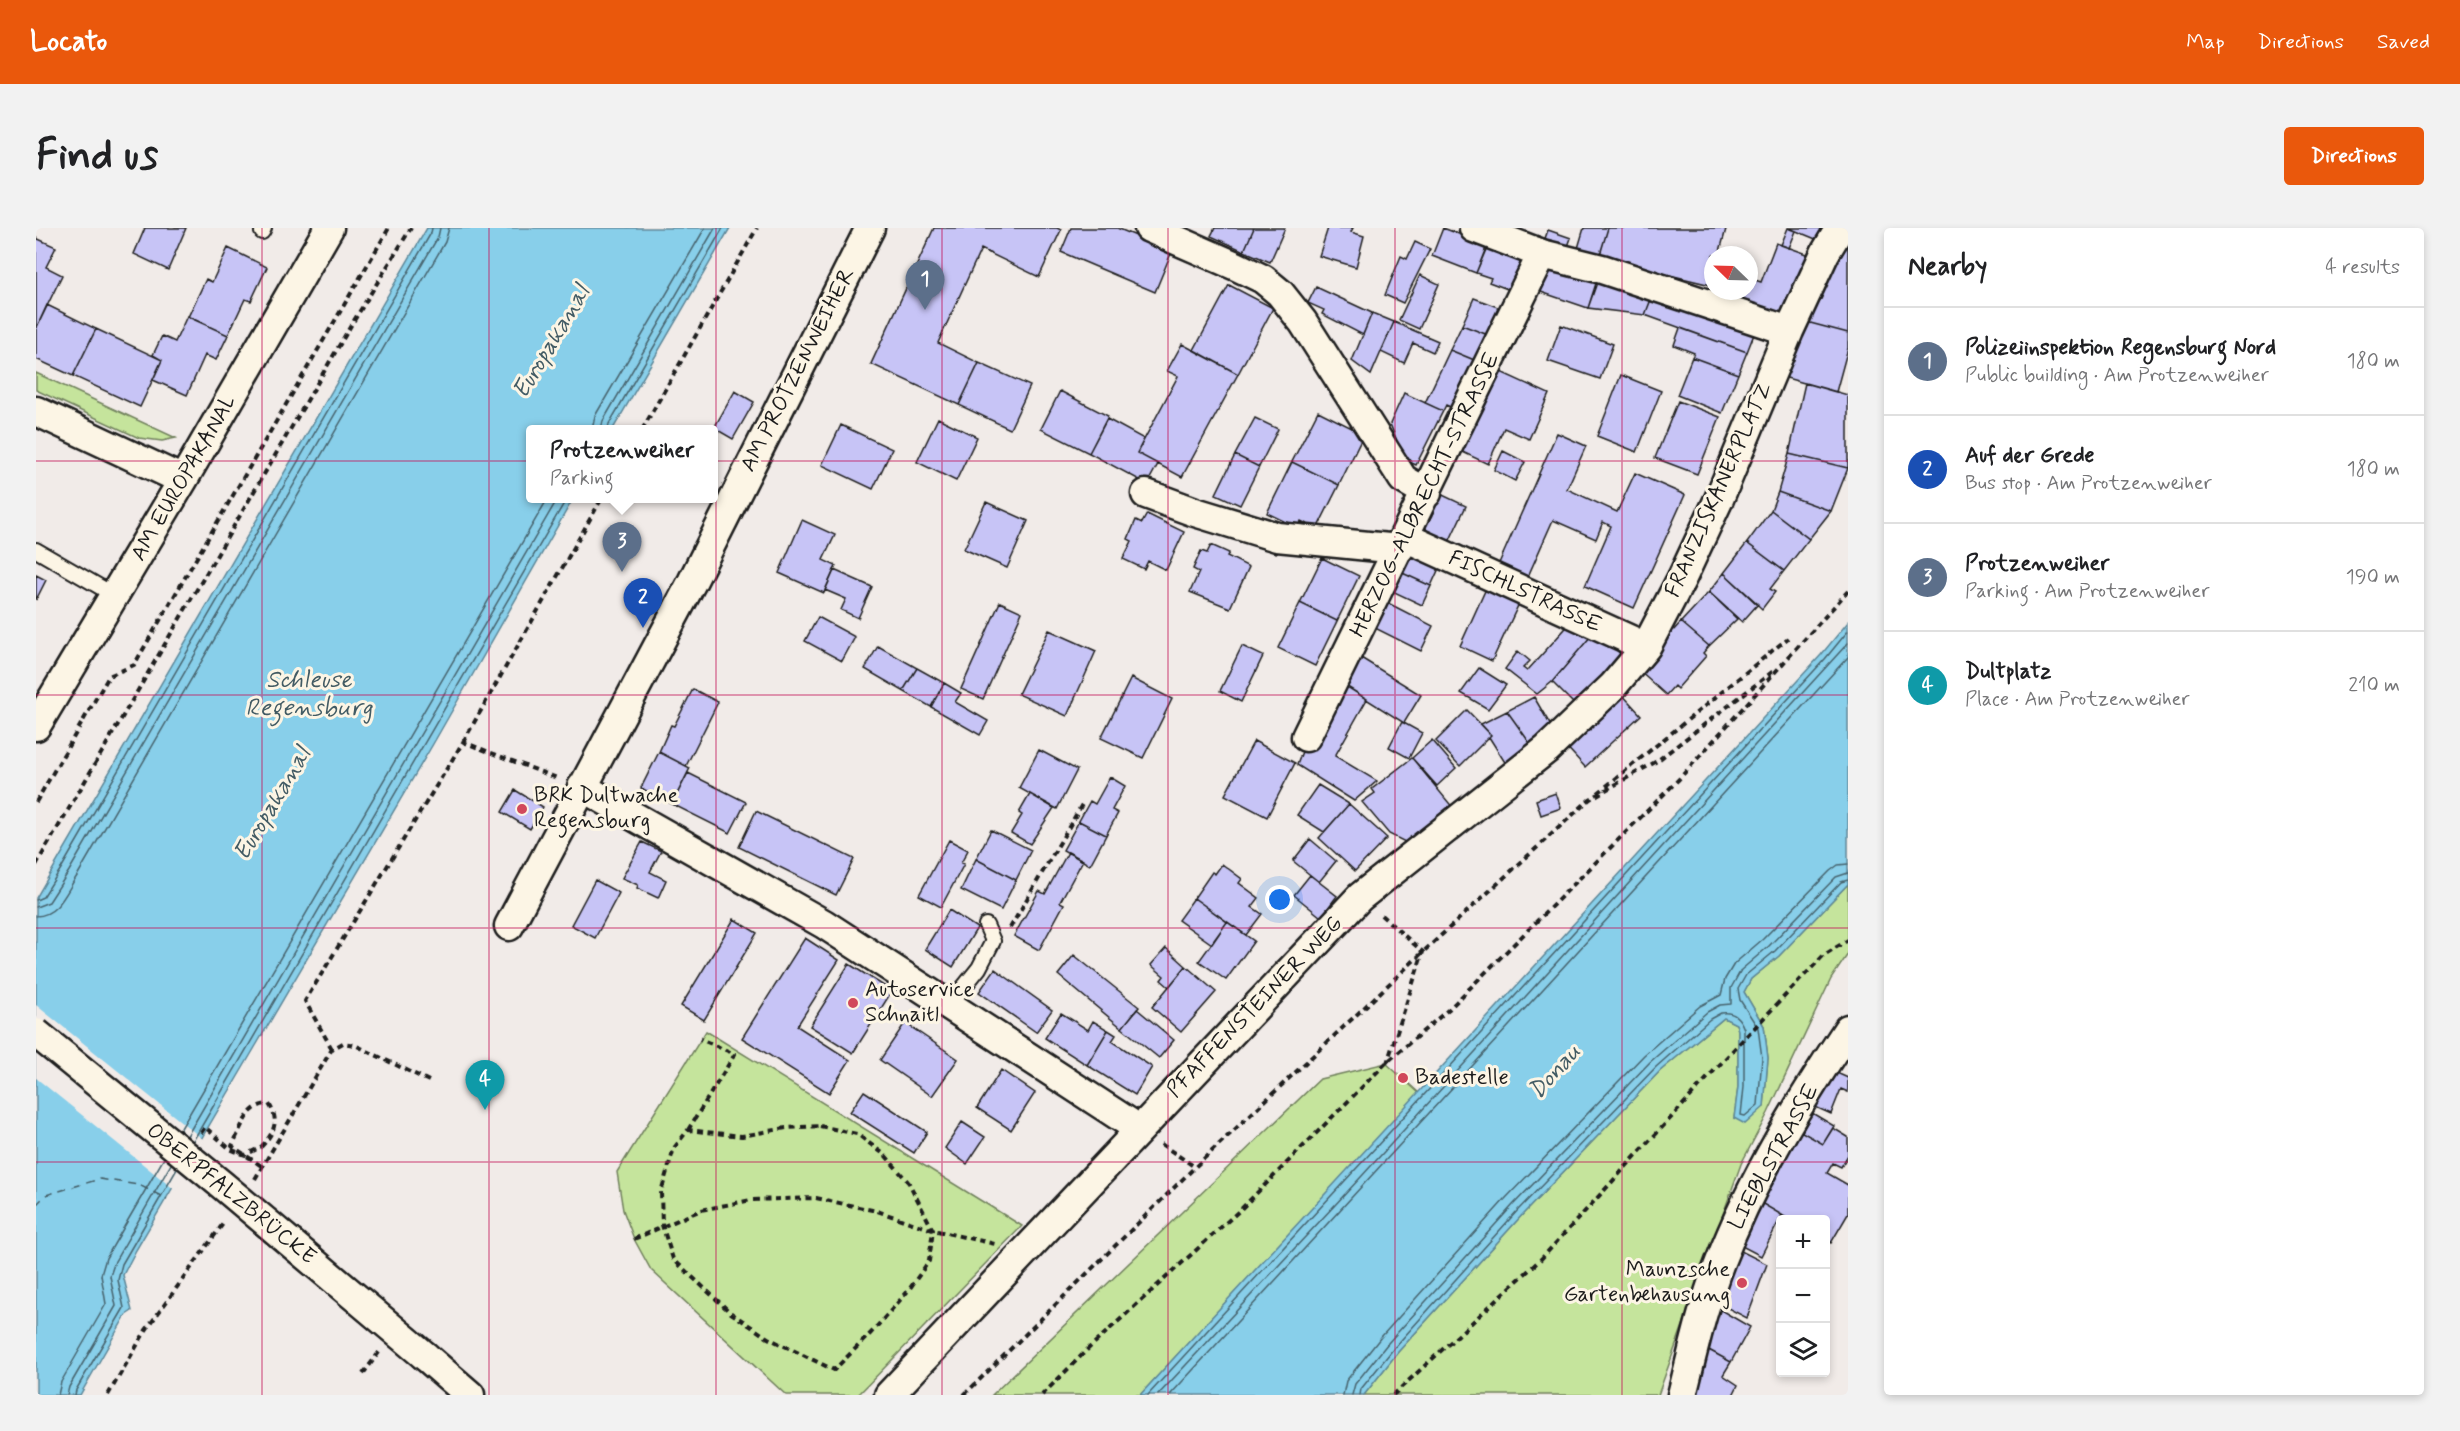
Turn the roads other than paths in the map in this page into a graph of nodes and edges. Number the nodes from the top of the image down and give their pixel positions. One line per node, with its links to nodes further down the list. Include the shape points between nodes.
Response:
1 (329, 228): 9 (street, AM EUROPAKANAL)
2 (870, 228): 18 (street, AM PROTZENWEIHER, via 692,582)
3 (1149, 228): 10 (street, via 1263,279 1280,293 1303,322 1403,479)
4 (1474, 228): 6 (street)
5 (1840, 228): 7 (street, FRANZISKANERPLATZ)
6 (1542, 254): 7 (street, via 1660,287); 10 (street, HERZOG-ALBRECHT-STRASSE)
7 (1789, 331): 15 (street, FRANZISKANERPLATZ, via 1719,498)
8 (36, 411): 9 (street)
9 (183, 480): 14 (street, AM EUROPAKANAL)
10 (1427, 493): 12 (street, HERZOG-ALBRECHT-STRASSE)
11 (1146, 494): 12 (street, FISCHLSTRASSE, via 1277,537)
12 (1402, 543): 15 (street, FISCHLSTRASSE); 17 (street, HERZOG-ALBRECHT-STRASSE)
13 (36, 550): 14 (lane)
14 (114, 595): 16 (street, AM EUROPAKANAL)
15 (1646, 647): 24 (street, PFAFFENSTEINER WEG, via 1613,686 1547,749 1360,897)
16 (36, 726)
17 (1306, 737)
18 (582, 787): 20 (street, AM PROTZENWEIHER); 21 (street, via 771,892)
19 (986, 925): 21 (lane, via 993,941 979,968)
20 (509, 926)
21 (950, 1004): 24 (street)
22 (1848, 1029): 27 (street, LIEBLSTRASSE, via 1739,1215 1719,1265)
23 (36, 1033): 25 (street, OBERPFALZBRÜCKE, bridge)
24 (1139, 1129): 26 (street, PFAFFENSTEINER WEG)
25 (470, 1395)
26 (889, 1395)
27 (1682, 1395)

